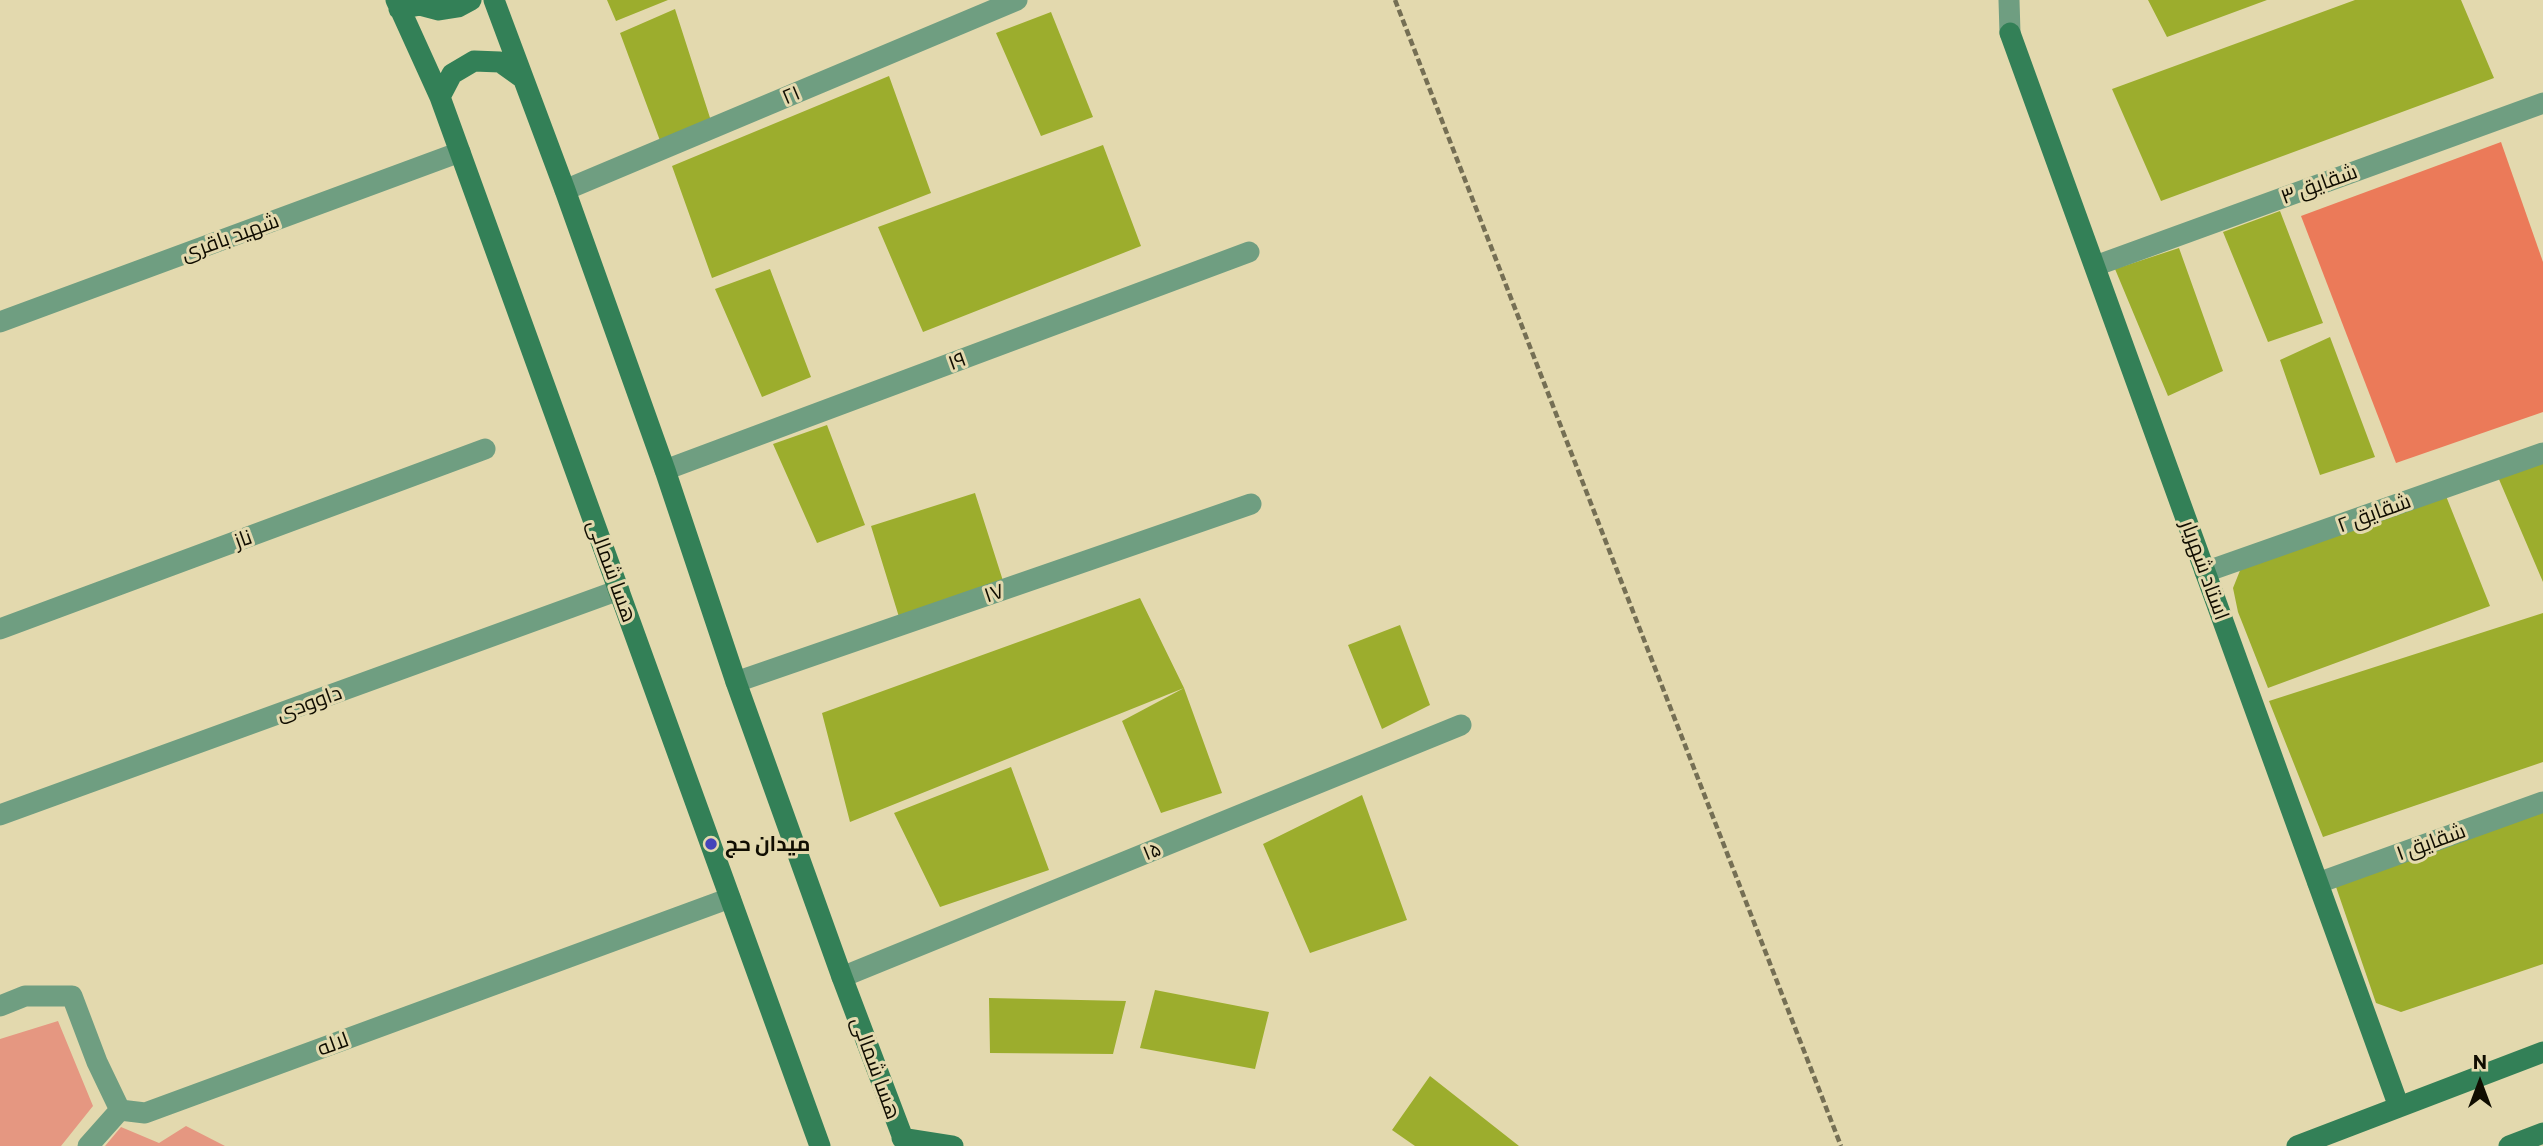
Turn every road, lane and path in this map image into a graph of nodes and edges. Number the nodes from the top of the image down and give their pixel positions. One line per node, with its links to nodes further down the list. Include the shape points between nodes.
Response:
1 (471, 0): 6 (main road, via 458,8 439,10)
2 (494, 0): 8 (main road, هسا شمالی)
3 (1017, 0): 12 (street, ۲۱)
4 (1395, 0): 39 (path)
5 (2009, 0): 7 (street)
6 (398, 4): 9 (main road, هسا شمالی)
7 (2010, 33): 14 (main road, استاد شهریار)
8 (521, 77): 9 (main road, via 500,62 474,61 452,74); 12 (main road, هسا شمالی)
9 (440, 97): 11 (main road, هسا شمالی)
10 (2543, 103): 14 (street, شقایق ۳)
11 (460, 152): 15 (street, شهید باقری); 21 (main road, هسا شمالی)
12 (565, 190): 18 (main road, هسا شمالی)
13 (1249, 252): 18 (street, ۱۹)
14 (2095, 266): 20 (main road, استاد شهریار)
15 (0, 322)
16 (485, 449): 22 (street, ناز)
17 (2543, 453): 20 (street, شقایق ۲)
18 (665, 470): 23 (main road, هسا شمالی)
19 (1251, 504): 23 (street, ۱۷)
20 (2205, 572): 27 (main road, استاد شهریار)
21 (619, 590): 26 (street, داوودی); 28 (main road, هسا شمالی)
22 (0, 629)
23 (736, 682): 29 (main road, هسا شمالی)
24 (1461, 725): 29 (street, ۱۵)
25 (2543, 802): 27 (street, شقایق ۱)
26 (0, 815)
27 (2318, 883): 32 (main road, استاد شهریار)
28 (730, 898): 33 (street, لاله, via 145,1113); 37 (main road, هسا شمالی)
29 (842, 977): 35 (main road, هسا شمالی)
30 (0, 1006): 33 (street, via 25,996 72,996)
31 (2543, 1052): 32 (main road)
32 (2399, 1107): 40 (main road)
33 (120, 1110): 36 (street)
34 (2543, 1133): 41 (main road)
35 (904, 1142): 38 (main road)
36 (88, 1146)
37 (820, 1146)
38 (953, 1146)
39 (1841, 1146)
40 (2297, 1146)
41 (2509, 1146)

